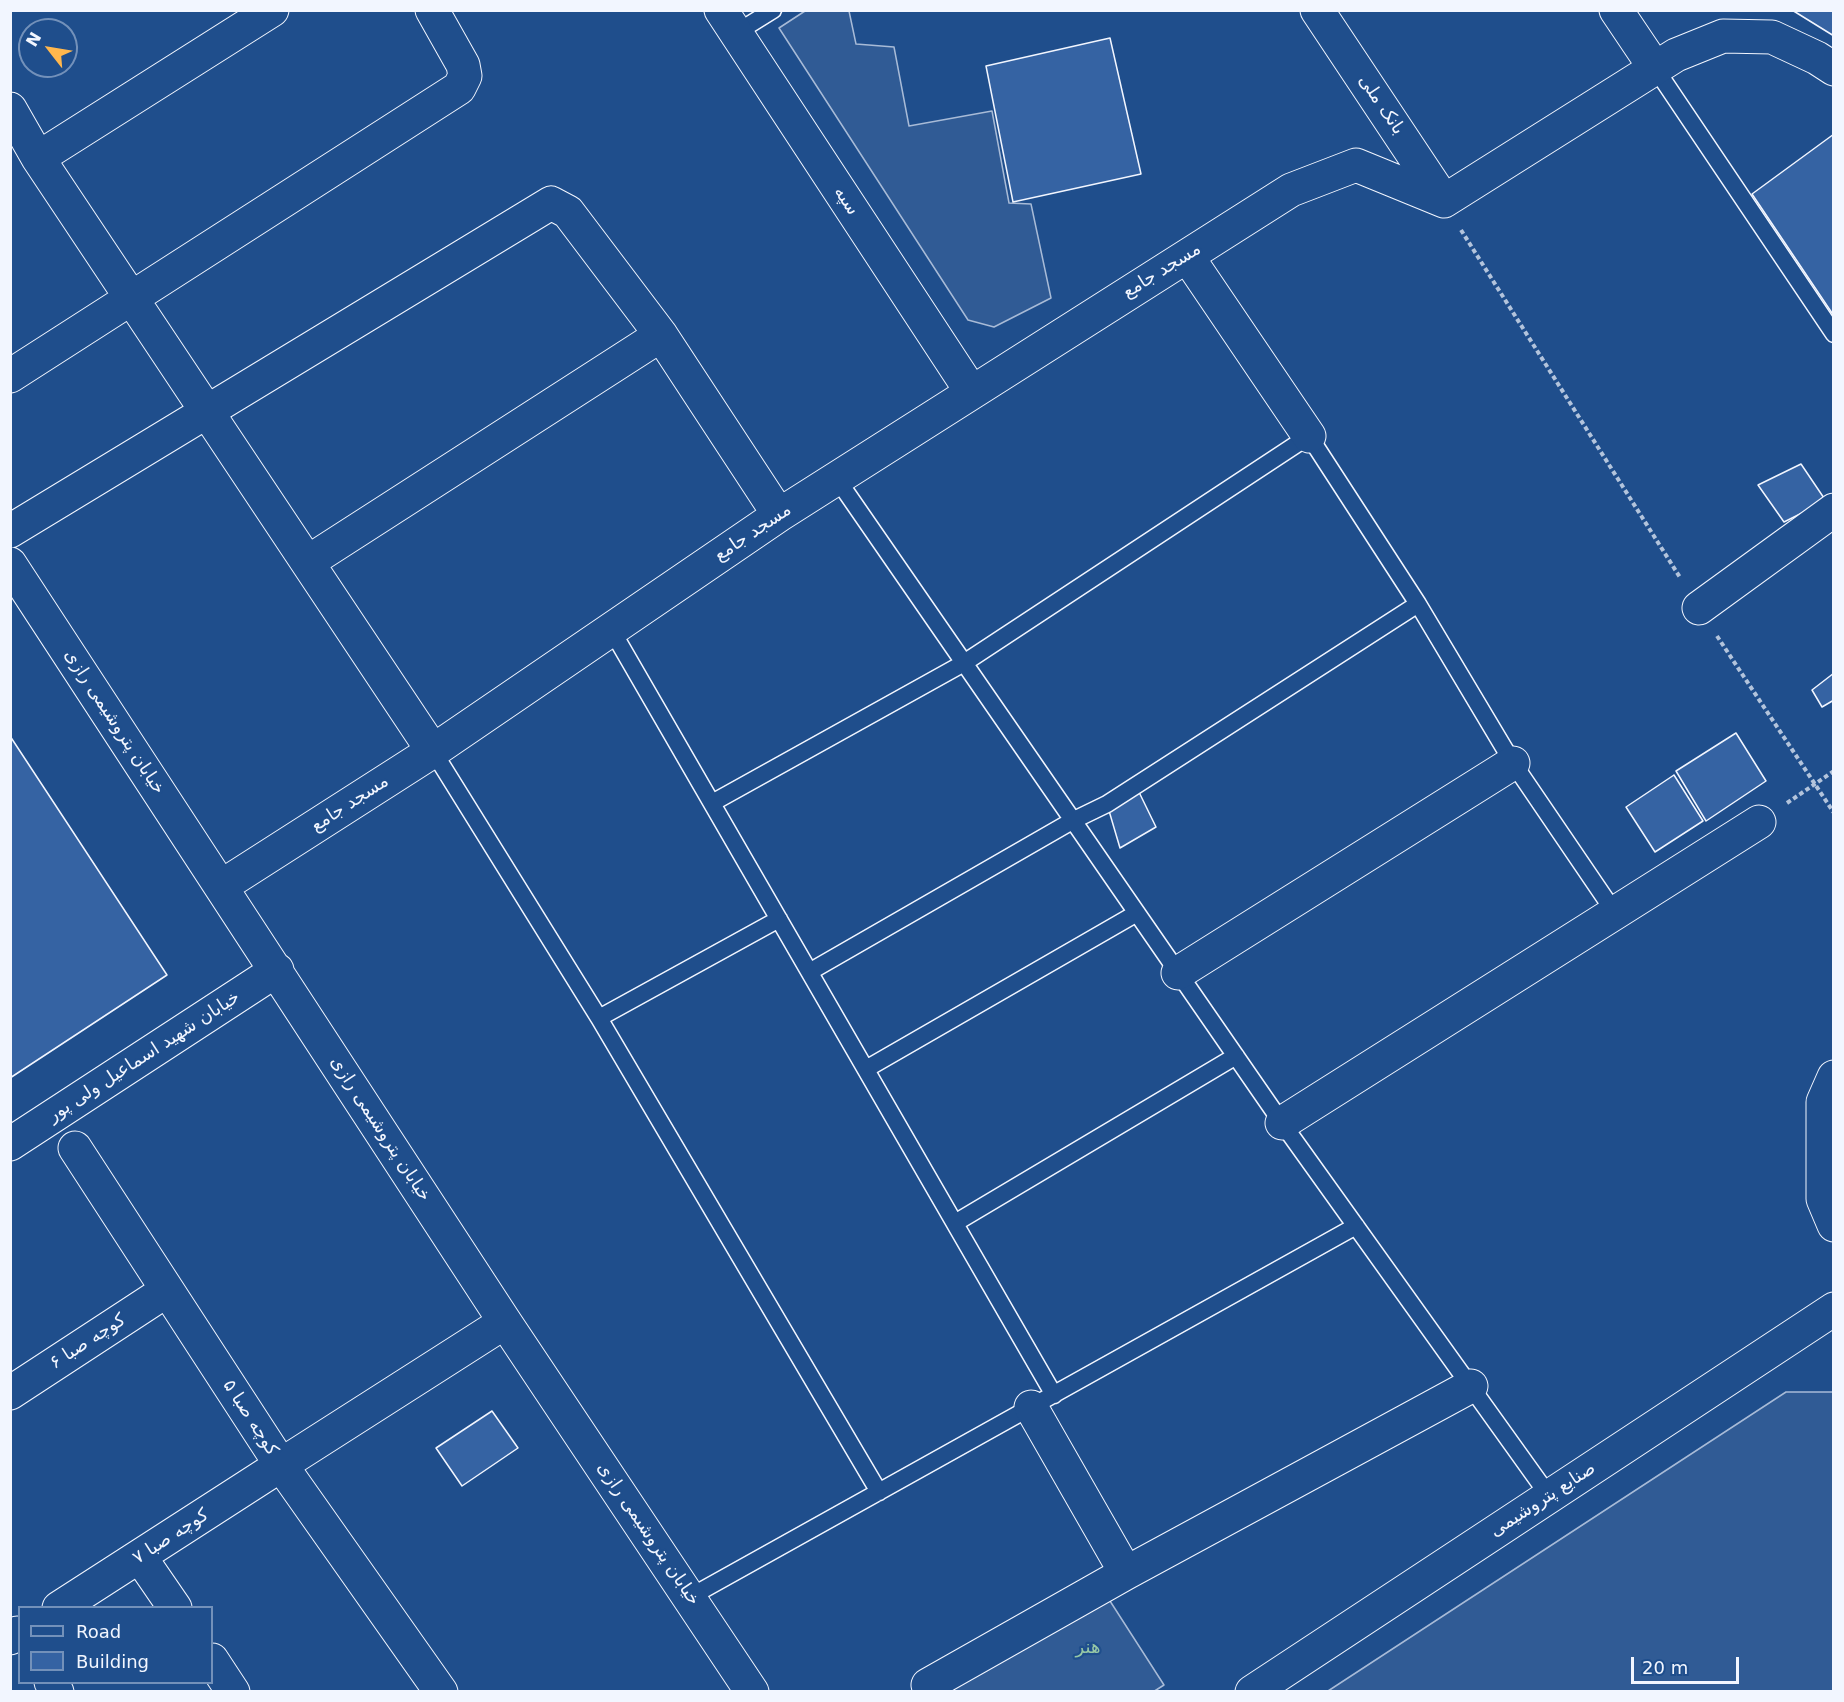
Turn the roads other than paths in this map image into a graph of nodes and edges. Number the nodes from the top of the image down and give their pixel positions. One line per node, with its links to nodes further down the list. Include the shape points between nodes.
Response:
1 (272, 10): 10 (street)
2 (432, 10): 13 (street, via 463,65 465,76 459,88)
3 (773, 10): 6 (lane)
4 (1317, 10): 11 (street, بانک ملی)
5 (1616, 10): 7 (street)
6 (729, 22): 17 (street, سپه)
7 (1655, 68): 8 (street, via 1723,36 1772,37); 11 (street); 14 (lane)
8 (1833, 69)
9 (10, 109): 10 (street)
10 (38, 158): 13 (street)
11 (1444, 201): 12 (street, مسجد جامع, via 1356,165 1291,190)
12 (1187, 256): 17 (street, مسجد جامع); 19 (street)
13 (132, 298): 16 (street); 18 (street)
14 (1833, 334)
15 (661, 335): 18 (street, via 568,212 551,203); 22 (street); 24 (street)
16 (10, 376)
17 (971, 391): 20 (street, مسجد جامع)
18 (207, 411): 23 (street); 24 (street)
19 (1309, 436): 26 (lane); 29 (lane)
20 (837, 479): 22 (street, مسجد جامع); 29 (lane)
21 (1833, 510): 27 (street)
22 (779, 516): 28 (street, مسجد جامع)
23 (10, 531)
24 (308, 562): 30 (street)
25 (10, 564): 35 (street, خیابان پتروشیمی رازی)
26 (1419, 604): 31 (lane); 33 (lane, via 1107,804)
27 (1699, 608)
28 (611, 629): 30 (street, مسجد جامع); 32 (lane)
29 (964, 663): 32 (lane); 33 (lane)
30 (433, 751): 35 (street, مسجد جامع); 42 (lane)
31 (1513, 763): 37 (lane); 41 (street)
32 (712, 803): 38 (lane)
33 (1072, 821): 36 (lane); 40 (lane)
34 (1759, 822): 37 (street)
35 (222, 886): 39 (street, خیابان پتروشیمی رازی)
36 (1137, 913): 41 (lane); 44 (lane)
37 (1615, 913): 46 (street)
38 (779, 919): 40 (lane); 42 (lane)
39 (277, 970): 47 (street, خیابان شهید اسماعیل ولی پور); 54 (street, خیابان پتروشیمی رازی)
40 (811, 971): 44 (lane)
41 (1178, 973): 43 (lane)
42 (599, 1018): 59 (lane)
43 (1236, 1056): 46 (lane); 49 (lane)
44 (866, 1069): 49 (lane)
45 (1833, 1077): 50 (street, via 1823,1102 1823,1199)
46 (1282, 1123): 51 (lane)
47 (10, 1144)
48 (75, 1148): 52 (street, کوچه صبا ۵)
49 (955, 1223): 57 (lane)
50 (1833, 1225)
51 (1356, 1226): 55 (lane); 57 (lane)
52 (166, 1291): 56 (street, کوچه صبا ۶); 58 (street, کوچه صبا ۵)
53 (1833, 1309): 60 (street, صنایع پتروشیمی)
54 (505, 1323): 58 (street, کوچه صبا ۵); 63 (street, خیابان پتروشیمی رازی)
55 (1471, 1386): 60 (lane); 62 (street)
56 (10, 1393)
57 (1042, 1401): 59 (lane); 62 (street)
58 (281, 1464): 61 (street, کوچه صبا ۷); 69 (street)
59 (879, 1492): 63 (lane)
60 (1549, 1496): 71 (street, صنایع پتروشیمی)
61 (140, 1557): 64 (street, کوچه صبا ۷); 65 (street)
62 (1126, 1573): 67 (street)
63 (690, 1597): 70 (street, خیابان پتروشیمی رازی)
64 (62, 1606)
65 (174, 1606)
66 (213, 1662): 68 (street)
67 (928, 1685)
68 (233, 1692)
69 (441, 1692)
70 (753, 1692)
71 (1252, 1692)

